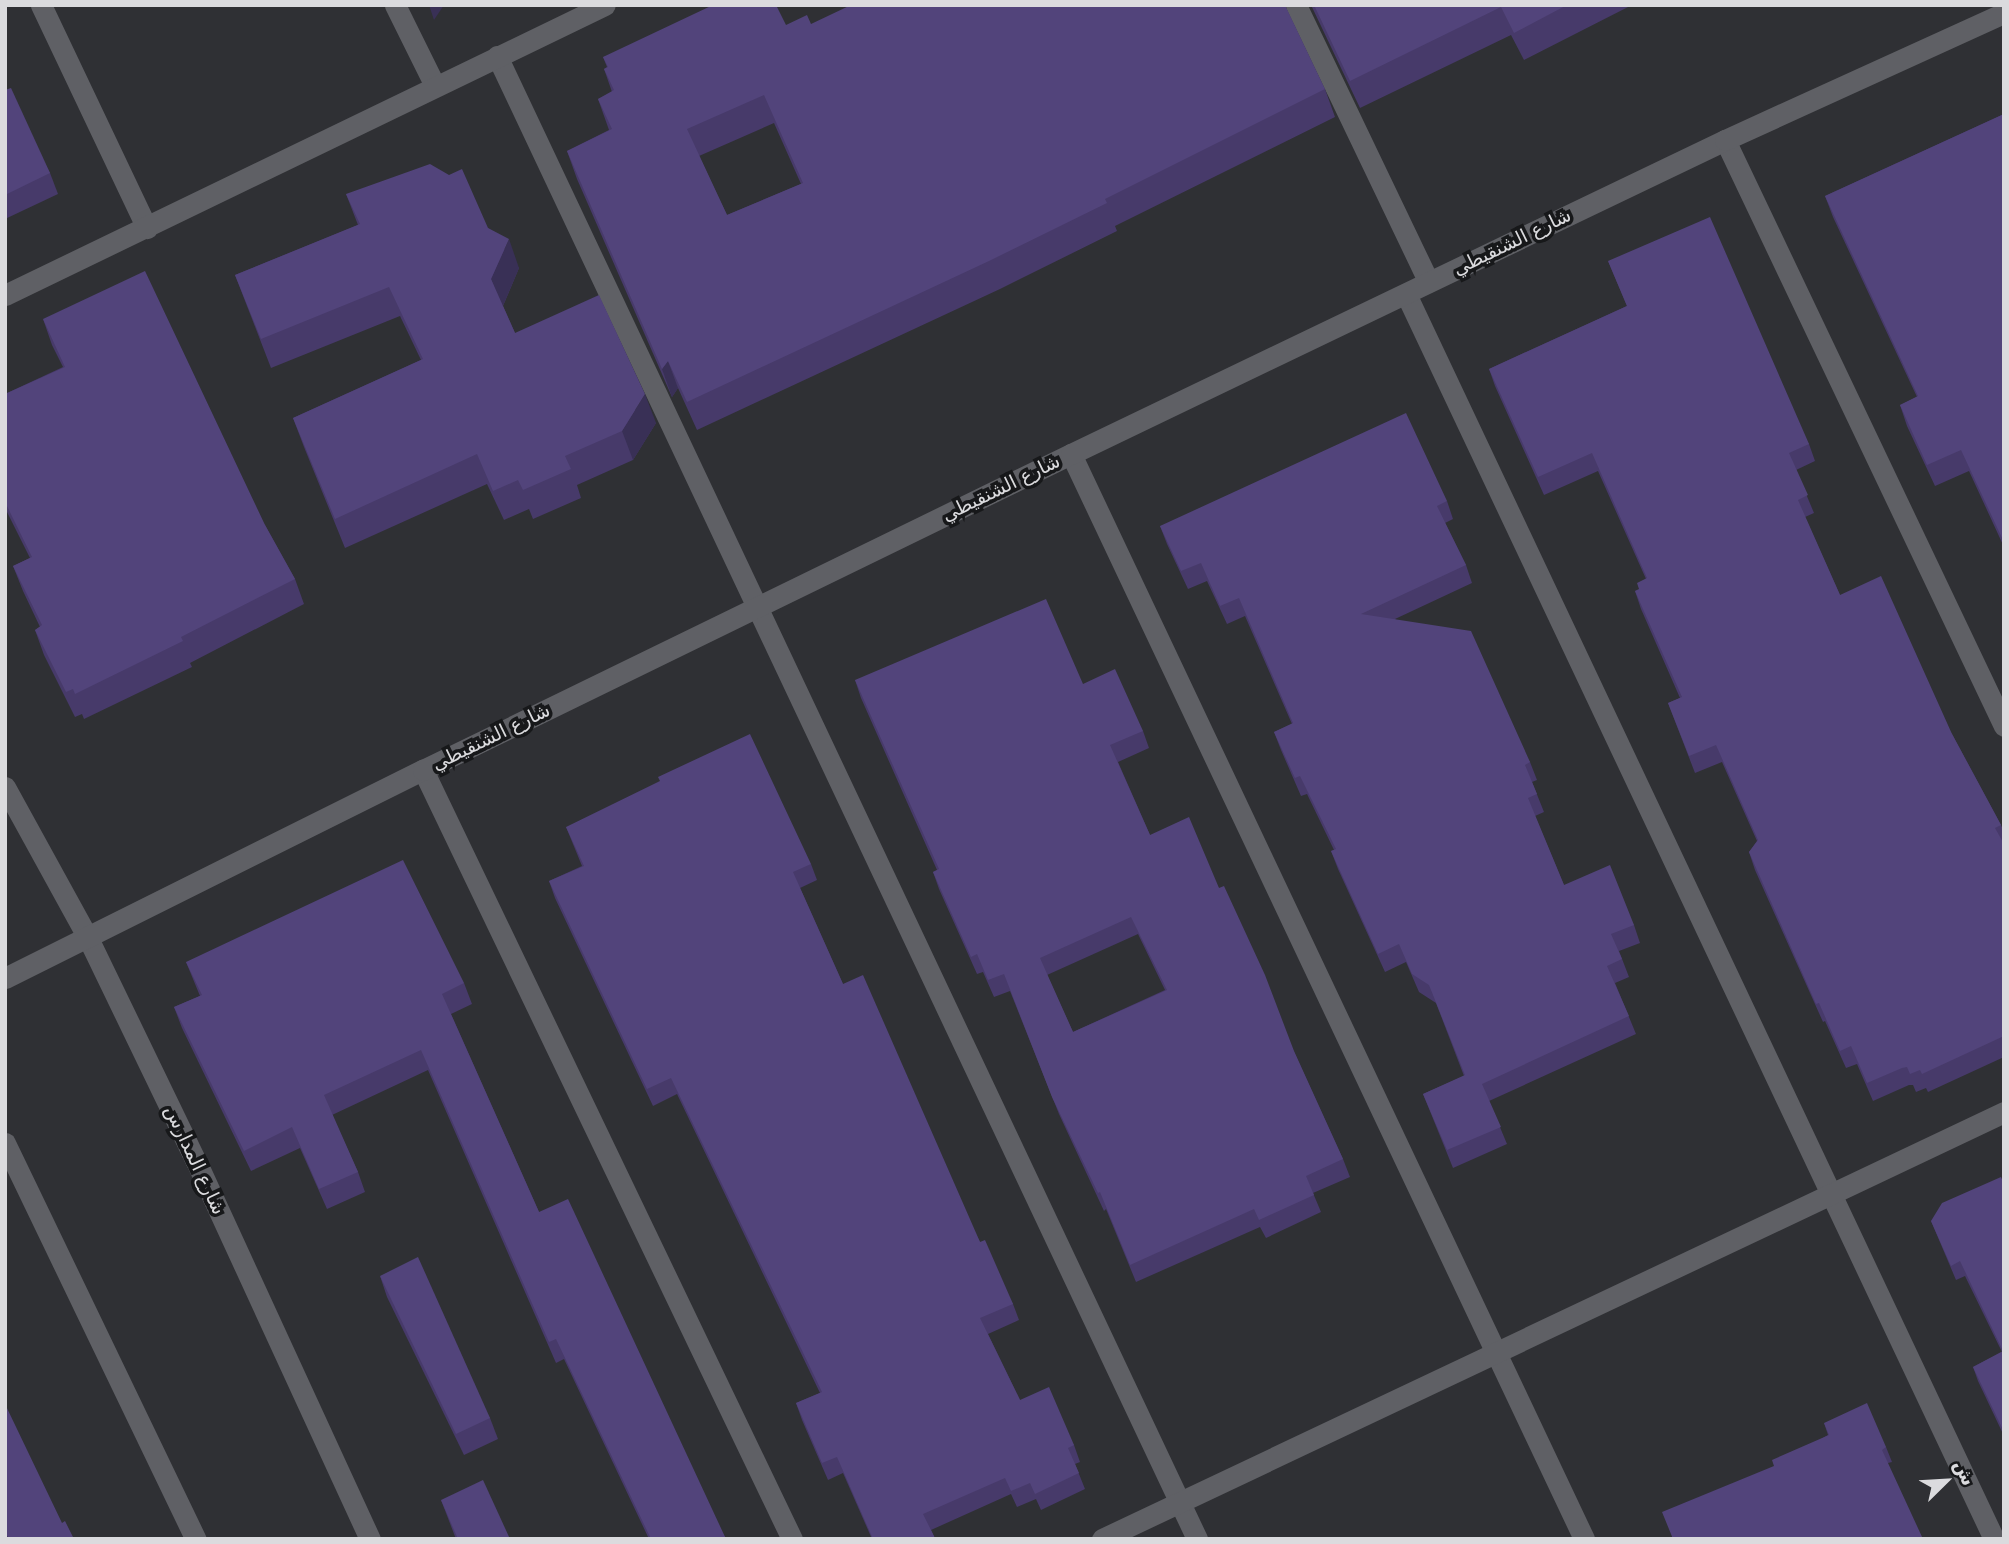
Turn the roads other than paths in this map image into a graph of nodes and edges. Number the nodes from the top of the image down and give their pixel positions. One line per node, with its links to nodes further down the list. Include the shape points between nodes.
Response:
1 (41, 5): 9 (street)
2 (395, 5): 7 (street)
3 (605, 5): 6 (street)
4 (1296, 5): 10 (street)
5 (2004, 13): 8 (street, شارع الشنقيطي)
6 (497, 57): 7 (street); 14 (street)
7 (435, 86): 9 (street)
8 (1725, 140): 10 (street, شارع الشنقيطي); 15 (street)
9 (147, 228): 12 (street)
10 (1429, 282): 11 (street, شارع الشنقيطي)
11 (1406, 294): 13 (street, شارع الشنقيطي); 22 (street)
12 (5, 296)
13 (1071, 454): 14 (street, شارع الشنقيطي); 23 (street)
14 (757, 607): 16 (street, شارع الشنقيطي); 24 (street)
15 (2004, 726)
16 (423, 770): 18 (street, شارع الشنقيطي); 27 (street)
17 (5, 787): 18 (street, شارع المدارس)
18 (87, 936): 19 (street, شارع الشنقيطي); 26 (street, شارع المدارس)
19 (5, 978)
20 (2004, 1112): 22 (street)
21 (5, 1143): 25 (street)
22 (1830, 1194): 23 (street); 31 (street)
23 (1496, 1353): 24 (street); 30 (street)
24 (1180, 1503): 28 (street); 29 (street)
25 (196, 1539)
26 (370, 1539)
27 (792, 1539)
28 (1102, 1539)
29 (1197, 1539)
30 (1584, 1539)
31 (1994, 1539)

